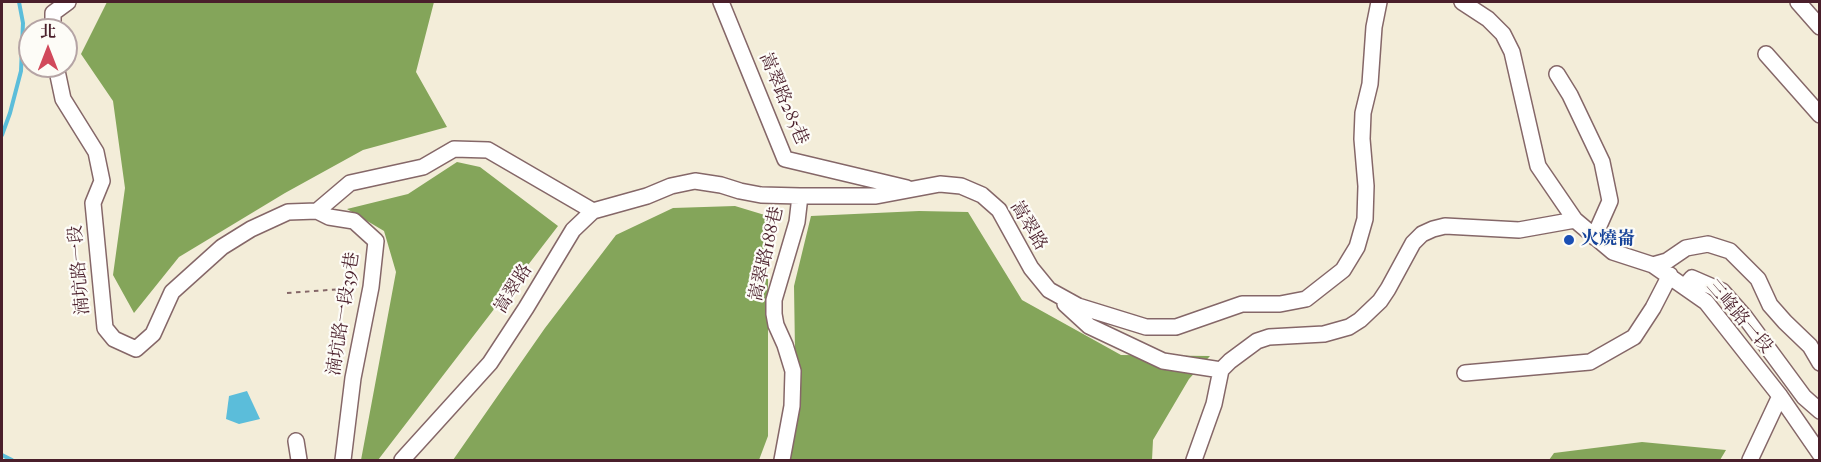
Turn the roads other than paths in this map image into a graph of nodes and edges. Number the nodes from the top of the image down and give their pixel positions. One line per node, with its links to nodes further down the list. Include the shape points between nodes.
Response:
1 (68, 2): 6 (street, via 54,13)
2 (721, 2): 12 (street, 嵩翠路285巷, via 785,159)
3 (1379, 2): 21 (street, 嵩翠路, via 1363,113 1365,219 1357,247 1343,270 1306,299 1242,304 1176,327 1146,327 1108,316 1078,306)
4 (1462, 2): 16 (street, 三峰路一段, via 1503,34 1512,52 1538,166)
5 (1798, 2): 7 (street)
6 (54, 18)
7 (1820, 27)
8 (1766, 54): 11 (street)
9 (1557, 74): 17 (street, via 1602,162 1610,201)
10 (59, 78): 14 (street, 湳坑路一段, via 63,99 96,152 102,181 93,203 95,226 105,328 114,339 136,349 153,334 172,292 222,247 288,212)
11 (1820, 115)
12 (912, 190): 13 (street, 嵩翠路, via 876,196); 21 (street, 嵩翠路, via 940,183 982,195 999,210 1031,268)
13 (800, 196): 15 (street, 嵩翠路, via 761,195 695,181); 32 (street, 嵩翠路188巷, via 797,222 774,300 776,325 793,371 792,406)
14 (317, 211): 15 (street, via 350,183 423,167 454,149 488,150); 30 (street, 湳坑路一段39巷, via 354,221 376,241)
15 (593, 211): 31 (street, 嵩翠路, via 573,230 490,363)
16 (1575, 220): 17 (street, 三峰路一段); 23 (street, via 1519,230 1458,225 1433,229 1413,243 1388,290 1360,320 1324,334 1257,341)
17 (1594, 237): 18 (street, 三峰路一段, via 1613,252)
18 (1653, 265): 19 (street, 三峰路一段); 22 (street, via 1686,248 1708,244 1730,251 1758,279 1770,305 1810,346)
19 (1670, 275): 20 (street, 三峰路一段); 24 (street, via 1634,338 1590,362)
20 (1685, 286): 25 (street, 三峰路一段, via 1706,302); 26 (street, via 1692,278 1722,291 1804,397)
21 (1050, 290): 23 (street, via 1089,326 1163,361)
22 (1820, 363)
23 (1221, 370): 33 (street, via 1214,404)
24 (1465, 373)
25 (1780, 396): 28 (street, 三峰路一段); 34 (street)
26 (1820, 411)
27 (297, 441): 29 (street)
28 (1820, 454)
29 (299, 460)
30 (343, 460)
31 (402, 460)
32 (782, 460)
33 (1194, 460)
34 (1750, 460)

